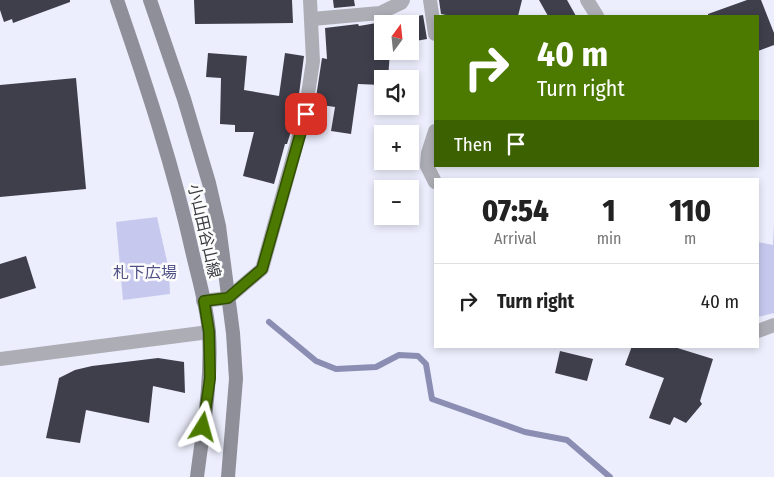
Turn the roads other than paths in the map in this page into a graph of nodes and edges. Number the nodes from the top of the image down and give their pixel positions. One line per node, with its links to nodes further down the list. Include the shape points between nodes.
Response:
1 (117, 0): 13 (main road, 小山田谷山線, via 170,160)
2 (150, 0): 12 (main road, 小山田谷山線, via 210,182)
3 (310, 0): 8 (street)
4 (403, 0): 8 (street, via 380,12)
5 (430, 0): 9 (street)
6 (587, 0): 7 (street)
7 (596, 15)
8 (312, 18): 12 (street, via 313,61 306,114 262,269)
9 (434, 27)
10 (434, 135): 11 (street, via 427,166)
11 (434, 180)
12 (228, 298): 13 (street); 19 (main road, 小山田谷山線, via 236,379)
13 (204, 301): 16 (main road, 小山田谷山線)
14 (774, 324): 15 (street)
15 (759, 331)
16 (209, 332): 17 (street); 18 (main road, 小山田谷山線, via 210,378)
17 (0, 360)
18 (197, 477)
19 (228, 477)

